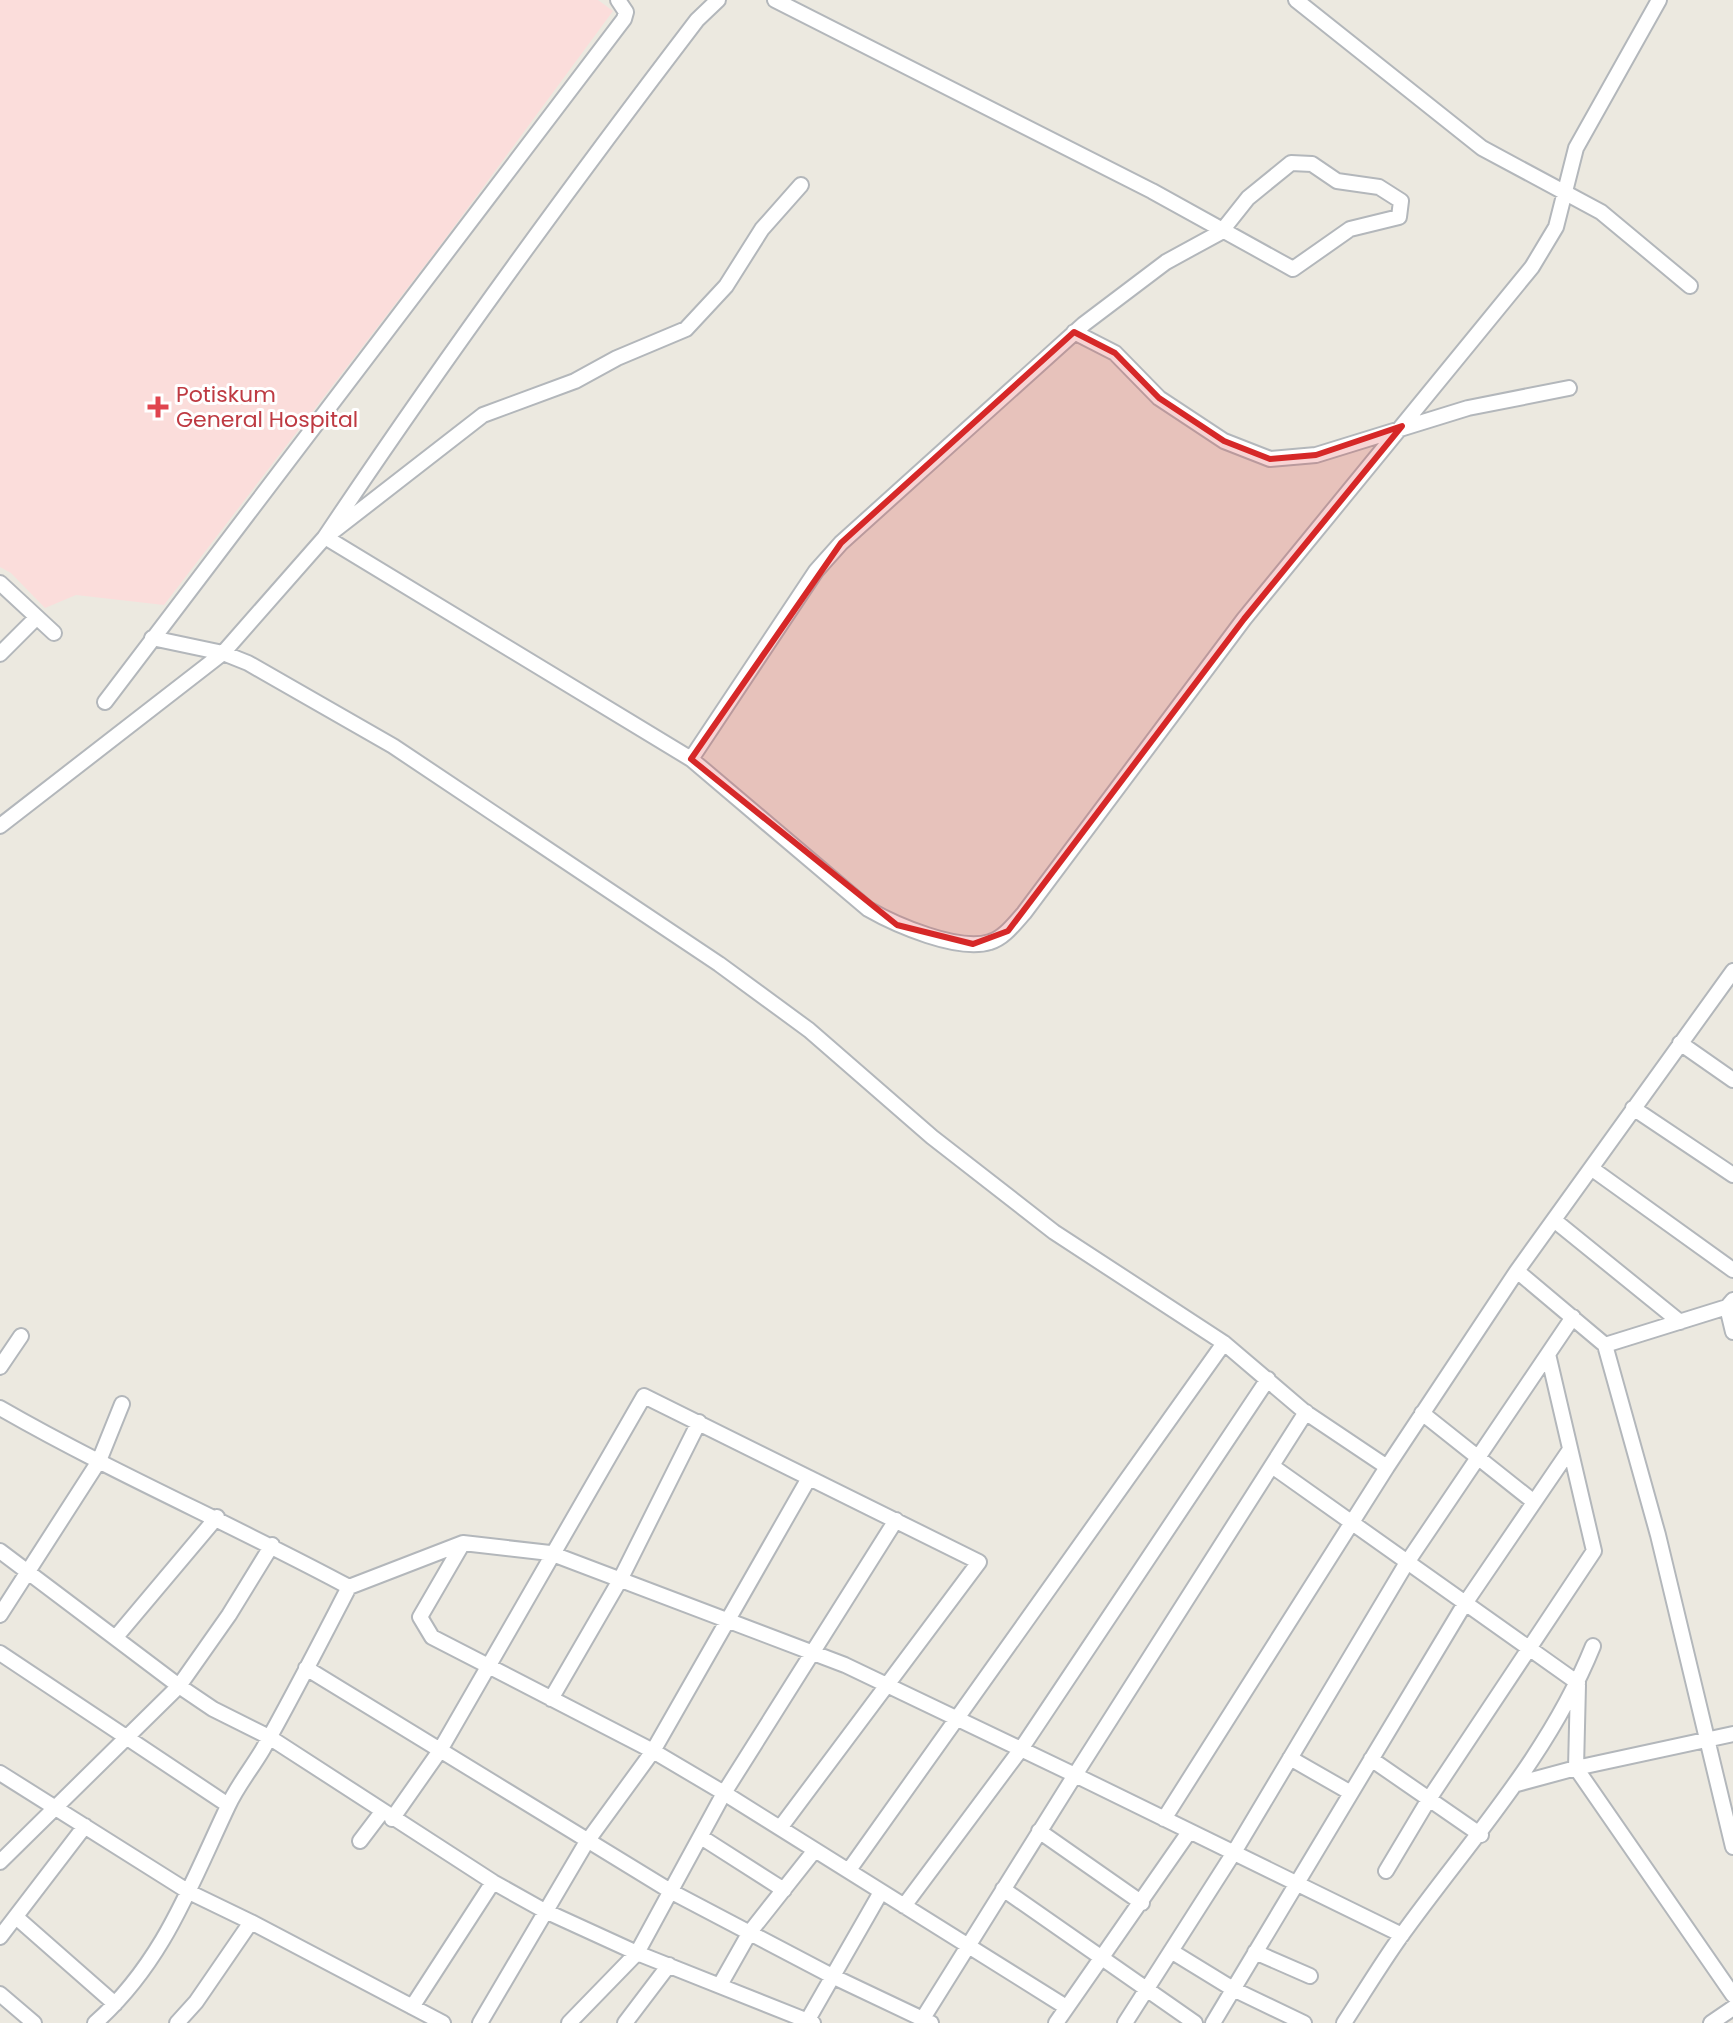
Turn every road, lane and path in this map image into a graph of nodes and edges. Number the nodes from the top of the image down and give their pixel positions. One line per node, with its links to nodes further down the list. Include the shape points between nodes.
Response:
1 (718, 0): 13 (street, via 697,20 555,206)
2 (775, 0): 8 (street, via 1152,191)
3 (1296, 0): 7 (street, via 1482,148)
4 (1659, 0): 7 (street, via 1576,148)
5 (621, 1): 17 (street, via 624,19)
6 (801, 185): 13 (street, via 762,229 726,286 686,329 575,381 483,415)
7 (1563, 191): 9 (street, via 1601,212); 12 (street, via 1556,227 1532,267)
8 (1221, 232): 8 (street, via 1248,198 1291,163 1312,164 1337,181 1379,187 1401,201 1399,217 1350,229 1293,269); 10 (street, via 1166,262)
9 (1690, 286)
10 (1074, 332): 12 (street, via 1115,353 1159,398 1224,441 1270,459 1316,455); 21 (street, via 841,543 816,571)
11 (1569, 388): 12 (street)
12 (1402, 426): 21 (street, via 1244,619 1024,913 992,942 939,937 897,925 868,909)
13 (325, 537): 18 (street); 21 (street)
14 (0, 583): 15 (street)
15 (35, 619): 16 (street); 19 (street)
16 (54, 633)
17 (152, 638): 18 (street); 20 (street)
18 (223, 653): 22 (street); 37 (street, via 393,746 719,964 809,1030 932,1137 1054,1232)
19 (0, 654)
20 (105, 702)
21 (691, 759)
22 (0, 826)
23 (1730, 980): 24 (street)
24 (1680, 1043): 25 (street); 26 (street)
25 (1733, 1080)
26 (1633, 1108): 27 (street); 28 (street)
27 (1591, 1168): 29 (street); 30 (street)
28 (1733, 1175)
29 (1554, 1220): 31 (street); 34 (street)
30 (1733, 1270)
31 (1517, 1271): 33 (street); 45 (street)
32 (1730, 1304): 34 (street); 35 (street)
33 (1573, 1317): 38 (street); 39 (street)
34 (1680, 1322): 38 (street)
35 (1733, 1332)
36 (21, 1336): 40 (street)
37 (1224, 1343): 41 (street); 79 (street)
38 (1605, 1345): 83 (street, via 1658,1535)
39 (1548, 1354): 47 (street); 48 (street)
40 (0, 1367)
41 (1268, 1379): 44 (street); 84 (street)
42 (122, 1404): 49 (street)
43 (0, 1408): 49 (street)
44 (1306, 1412): 50 (street); 51 (street)
45 (1422, 1413): 48 (street); 51 (street)
46 (699, 1422): 52 (street); 60 (street, via 644,1396); 63 (street)
47 (1569, 1451): 53 (street); 70 (street, via 1594,1551)
48 (1478, 1457): 53 (street); 61 (street)
49 (99, 1461): 54 (street); 62 (street)
50 (1272, 1466): 56 (street); 91 (street)
51 (1387, 1467): 56 (street)
52 (809, 1478): 55 (street); 67 (street)
53 (1534, 1502): 65 (street)
54 (217, 1517): 58 (street); 68 (street)
55 (896, 1520): 72 (street); 75 (street, via 979,1562)
56 (1351, 1524): 61 (street); 99 (street)
57 (463, 1543): 60 (street); 64 (street); 73 (street, via 420,1617 432,1637)
58 (272, 1545): 64 (street); 77 (street)
59 (0, 1551): 62 (street)
60 (550, 1553): 63 (street); 73 (street)
61 (1406, 1564): 65 (street); 87 (street)
62 (31, 1571): 66 (street); 68 (street)
63 (620, 1580): 67 (street); 78 (street)
64 (349, 1587): 74 (street)
65 (1464, 1605): 70 (street); 88 (street)
66 (0, 1615)
67 (726, 1620): 72 (street); 85 (street)
68 (116, 1637): 77 (street)
69 (1593, 1646): 76 (street)
70 (1529, 1649): 76 (street); 95 (street)
71 (0, 1653): 81 (street)
72 (811, 1653): 75 (street); 93 (street)
73 (489, 1667): 78 (street); 86 (street)
74 (306, 1668): 82 (street); 86 (street)
75 (885, 1683): 79 (street); 101 (street)
76 (1578, 1683): 89 (street); 92 (street)
77 (179, 1686): 81 (street); 82 (street)
78 (551, 1699): 85 (street)
79 (956, 1718): 84 (street); 112 (street)
80 (1733, 1734): 83 (street)
81 (127, 1737): 96 (street); 97 (street)
82 (269, 1737): 96 (street); 98 (street)
83 (1706, 1739): 89 (street); 108 (street)
84 (1021, 1749): 91 (street); 122 (street)
85 (653, 1751): 93 (street); 107 (street)
86 (439, 1752): 98 (street); 107 (street)
87 (1290, 1758): 94 (street); 110 (street)
88 (1371, 1759): 94 (street); 95 (street)
89 (1576, 1768): 92 (street); 141 (street)
90 (0, 1773): 97 (street)
91 (1075, 1775): 99 (street); 102 (street)
92 (1517, 1784): 104 (street)
93 (724, 1793): 101 (street); 105 (street)
94 (1351, 1793): 115 (street)
95 (1429, 1799): 104 (street); 113 (street)
96 (228, 1805): 118 (street)
97 (58, 1807): 100 (street); 111 (street)
98 (387, 1816): 106 (street); 114 (street)
99 (1164, 1819): 103 (street)
100 (85, 1826): 118 (street); 124 (street)
101 (780, 1828): 109 (street)
102 (1039, 1831): 116 (street); 121 (street)
103 (1189, 1832): 110 (street); 121 (street)
104 (1481, 1835): 127 (street)
105 (701, 1837): 117 (street); 119 (street)
106 (360, 1841)
107 (586, 1843): 119 (street); 123 (street)
108 (1733, 1847)
109 (815, 1850): 112 (street); 117 (street)
110 (1233, 1854): 115 (street); 130 (street)
111 (0, 1862)
112 (849, 1870): 120 (street)
113 (1386, 1871)
114 (493, 1882): 123 (street); 143 (street)
115 (1295, 1885): 127 (street); 131 (street)
116 (1003, 1889): 129 (street); 133 (street)
117 (784, 1890): 126 (street)
118 (189, 1892): 125 (street); 142 (street, via 161,1947)
119 (672, 1892): 126 (street); 132 (street)
120 (881, 1892): 122 (street); 135 (street)
121 (1142, 1903): 133 (street)
122 (904, 1906): 129 (street)
123 (543, 1910): 132 (street); 152 (street)
124 (16, 1917): 128 (street); 142 (street)
125 (251, 1922): 143 (street); 150 (street)
126 (750, 1932): 135 (street); 137 (street)
127 (1402, 1935): 160 (street)
128 (0, 1937)
129 (968, 1946): 144 (street); 147 (street)
130 (1171, 1951): 138 (street); 139 (street)
131 (1255, 1952): 136 (street); 139 (street)
132 (637, 1953): 134 (street); 153 (street)
133 (1100, 1957): 138 (street); 144 (street)
134 (669, 1965): 137 (street); 154 (street)
135 (832, 1976): 146 (street); 147 (street)
136 (1310, 1976)
137 (720, 1985): 146 (street)
138 (1146, 1989): 156 (street); 157 (street)
139 (1233, 1989): 158 (street); 159 (street)
140 (0, 1994): 148 (street)
141 (1733, 1995)
142 (115, 2004): 149 (street)
143 (412, 2007): 151 (street)
144 (1066, 2007): 155 (street)
145 (1733, 2008): 161 (street)
146 (809, 2022)
147 (925, 2022)
148 (34, 2023)
149 (95, 2023)
150 (177, 2023)
151 (443, 2023)
152 (480, 2023)
153 (569, 2023)
154 (625, 2023)
155 (1056, 2023)
156 (1125, 2023)
157 (1195, 2023)
158 (1213, 2023)
159 (1304, 2023)
160 (1344, 2023)
161 (1711, 2023)

